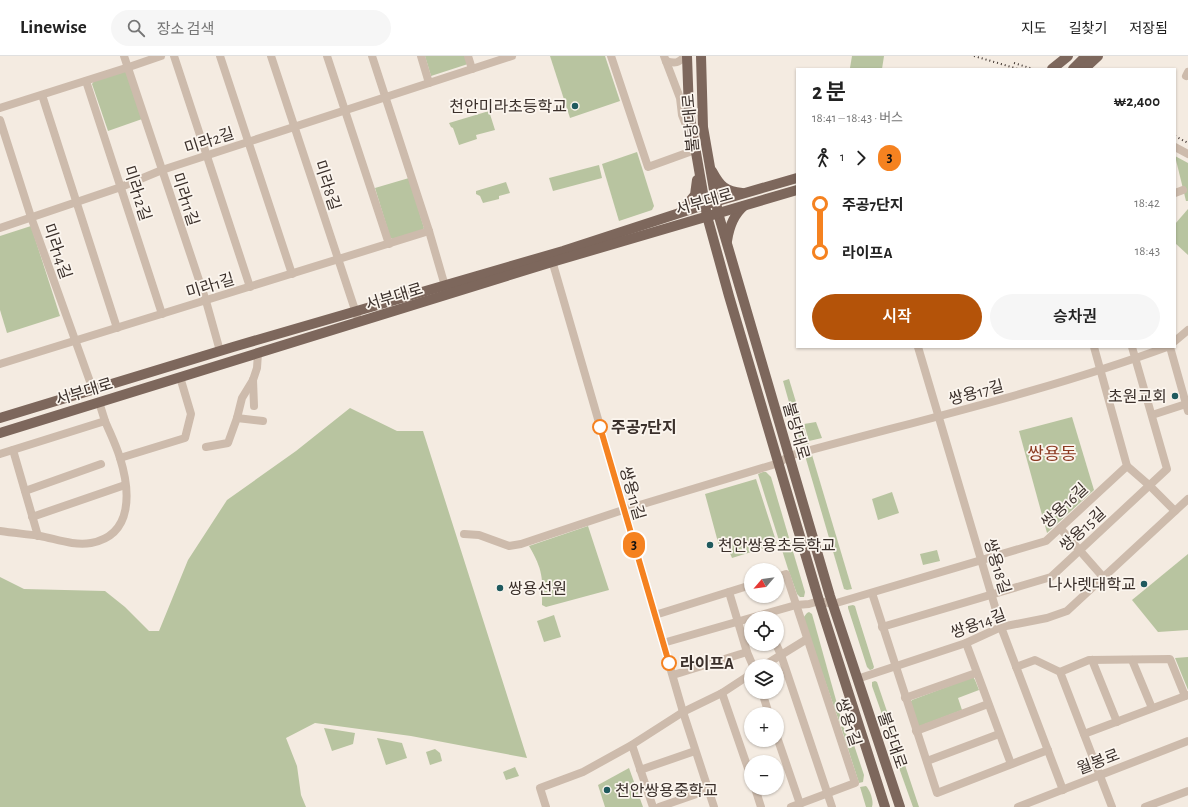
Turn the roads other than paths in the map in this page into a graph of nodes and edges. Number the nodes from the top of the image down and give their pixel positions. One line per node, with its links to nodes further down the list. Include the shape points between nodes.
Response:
1 (124, 56): 19 (street, 미라11길)
2 (161, 56): 19 (street)
3 (174, 56): 37 (street)
4 (220, 56): 33 (street)
5 (271, 56): 32 (street, 미라8길)
6 (327, 56): 30 (street)
7 (372, 56): 28 (street)
8 (421, 56): 26 (street)
9 (468, 56): 24 (street)
10 (512, 56): 24 (street, 미라2길)
11 (611, 56): 34 (street, via 648,167)
12 (686, 56): 18 (street, via 673,64); 34 (main road, 불당대로)
13 (701, 56): 39 (main road, 불당대로, via 703,127)
14 (1068, 56): 20 (main road)
15 (1076, 56): 21 (main road)
16 (1086, 56): 22 (main road)
17 (1098, 56): 23 (main road)
18 (665, 59): 34 (street, via 680,98 682,115)
19 (129, 68): 25 (street); 40 (street, 미라11길)
20 (1053, 68)
21 (1062, 68)
22 (1074, 68)
23 (1085, 68)
24 (472, 69): 26 (street, 미라2길)
25 (86, 81): 27 (street); 42 (street, 미라12길)
26 (429, 83): 28 (street, 미라2길)
27 (42, 95): 29 (street); 47 (street)
28 (385, 97): 30 (street, 미라2길); 56 (street)
29 (0, 108)
30 (345, 110): 32 (street, 미라2길); 58 (street)
31 (0, 120): 53 (street, 미라14길)
32 (294, 127): 33 (street, 미라2길); 61 (street, 미라8길)
33 (248, 142): 37 (street, 미라2길); 62 (street)
34 (694, 147): 38 (main road, 불당대로)
35 (1176, 148): 36 (street)
36 (1188, 154)
37 (206, 156): 40 (street, 미라2길); 64 (street)
38 (698, 164): 49 (main road, 불당대로); 50 (main road, via 695,195)
39 (709, 166): 46 (main road, via 722,186); 48 (main road, 불당대로)
40 (162, 170): 42 (street, 미라2길); 65 (street, 미라11길)
41 (796, 178): 46 (main road, 서부대로)
42 (121, 188): 47 (street, 미라2길); 67 (street, 미라12길)
43 (796, 190): 46 (main road, 서부대로)
44 (1183, 190): 45 (street)
45 (1176, 193)
46 (747, 199): 48 (main road, 서부대로); 51 (main road, 서부대로); 57 (main road, via 729,228)
47 (77, 202): 53 (street, 미라2길); 69 (street)
48 (715, 202): 49 (main road, 서부대로); 51 (main road, 불당대로)
49 (704, 205): 50 (main road, 서부대로); 52 (main road, 불당대로)
50 (680, 213): 60 (main road, 서부대로)
51 (718, 213): 52 (main road, 서부대로); 57 (main road, 불당대로)
52 (706, 216): 54 (main road, 서부대로); 59 (main road, 불당대로)
53 (31, 217): 55 (street, 미라2길); 71 (street, 미라14길)
54 (687, 222): 59 (main road, via 700,226); 60 (main road, 서부대로)
55 (0, 228)
56 (429, 231): 58 (street, 미라1길); 63 (street)
57 (726, 243): 99 (main road, 불당대로)
58 (389, 244): 61 (street, 미라1길)
59 (716, 248): 101 (main road, 불당대로)
60 (551, 258): 63 (main road, 서부대로); 68 (main road, 서부대로); 108 (street, 쌍용11길)
61 (338, 259): 62 (street, 미라1길); 66 (street, 미라8길)
62 (292, 274): 64 (street, 미라1길)
63 (445, 286): 66 (main road, 서부대로)
64 (250, 287): 65 (street, 미라1길)
65 (206, 301): 67 (street, 미라1길); 78 (street, 미라11길)
66 (356, 312): 68 (street, 미라8길); 78 (main road, 서부대로)
67 (162, 314): 69 (street, 미라1길)
68 (359, 322): 79 (main road, 서부대로)
69 (117, 328): 71 (street, 미라1길)
70 (1188, 330): 72 (street)
71 (75, 341): 81 (street, 미라1길); 85 (street, 미라14길)
72 (1176, 341)
73 (918, 348): 90 (street, 쌍용18길)
74 (1094, 348): 82 (street)
75 (1132, 348): 80 (street, 쌍용15길)
76 (1166, 348): 80 (street, 쌍용17길)
77 (1169, 348): 88 (street)
78 (220, 351): 85 (main road, 서부대로)
79 (258, 353): 83 (main road, 서부대로); 84 (street)
80 (1136, 358): 82 (street, 쌍용17길); 89 (street, 쌍용15길)
81 (0, 364)
82 (1100, 370): 90 (street, 쌍용17길); 103 (street)
83 (180, 377): 86 (main road, 서부대로); 100 (street, via 191,414 185,438)
84 (253, 380): 87 (street); 92 (street, via 242,398)
85 (92, 390): 91 (main road, 서부대로)
86 (99, 402): 93 (street); 95 (main road, 서부대로)
87 (254, 406)
88 (1187, 407): 89 (street)
89 (1152, 415): 105 (street, 쌍용15길, via 1168,469)
90 (939, 416): 99 (street, 쌍용17길); 116 (street, 쌍용18길)
91 (0, 418)
92 (237, 418): 94 (street); 96 (street, via 228,443)
93 (105, 421): 97 (street); 100 (street)
94 (263, 421)
95 (0, 433)
96 (206, 447)
97 (13, 450): 98 (street); 106 (street)
98 (0, 454)
99 (789, 456): 101 (street, 쌍용17길); 123 (main road, 불당대로)
100 (120, 458): 104 (street)
101 (778, 463): 108 (street, 쌍용17길); 123 (main road, 불당대로)
102 (101, 464): 106 (street)
103 (1127, 466): 105 (street); 111 (street, 쌍용16길)
104 (125, 485): 110 (street); 114 (street, via 126,511 122,522 115,532 105,538 90,543)
105 (1150, 486): 109 (street); 115 (street, 쌍용15길)
106 (25, 491): 110 (street)
107 (1188, 499): 109 (street, 쌍용14길)
108 (624, 510): 113 (street, 쌍용17길, via 509,546 479,535); 126 (street, 쌍용11길)
109 (1175, 511): 118 (street, 쌍용14길)
110 (32, 517): 114 (street)
111 (1060, 528): 115 (street); 116 (street, 쌍용16길, via 1046,541)
112 (0, 531): 114 (street)
113 (464, 534)
114 (38, 536)
115 (1079, 550): 118 (street); 122 (street, 쌍용15길, via 1051,577)
116 (981, 560): 121 (street, 쌍용16길); 122 (street, 쌍용18길)
117 (784, 575): 124 (street, 쌍용1길, via 786,574)
118 (1103, 577): 130 (street, 쌍용14길, via 1067,611)
119 (744, 587): 120 (street)
120 (729, 592): 126 (street); 128 (street)
121 (872, 593): 123 (street, 쌍용16길); 129 (street)
122 (992, 594): 129 (street, 쌍용15길); 130 (street, 쌍용18길)
123 (826, 603): 124 (street, 쌍용16길); 147 (main road, 불당대로); 181 (main road, 불당대로)
124 (796, 605): 125 (street, 쌍용16길); 131 (street, 쌍용1길)
125 (779, 611)
126 (655, 615): 132 (street, 쌍용11길)
127 (744, 621): 128 (street, 쌍용16길)
128 (738, 622): 132 (street, 쌍용16길); 135 (street)
129 (882, 627): 141 (street)
130 (1001, 627): 133 (street, 쌍용14길); 142 (street, 쌍용18길)
131 (807, 639): 136 (street); 171 (street, 쌍용1길, via 855,783)
132 (663, 643): 145 (street, 쌍용11길)
133 (966, 643): 141 (street, 쌍용14길); 144 (street)
134 (779, 651): 136 (street)
135 (747, 652): 137 (street); 145 (street)
136 (781, 655): 138 (street); 171 (street)
137 (750, 659)
138 (774, 659)
139 (1092, 660): 140 (street); 143 (street); 154 (street)
140 (1132, 660): 149 (street, via 1170,659); 152 (street)
141 (895, 666): 147 (street, 쌍용14길); 150 (street)
142 (1016, 667): 143 (street, via 1035,660); 161 (street, 쌍용18길)
143 (1060, 672): 157 (street)
144 (976, 673): 150 (street); 151 (street)
145 (672, 675): 153 (street, 쌍용11길)
146 (744, 678): 148 (street)
147 (857, 679): 182 (main road, 불당대로)
148 (722, 692): 153 (street); 163 (street)
149 (1187, 695): 152 (street)
150 (905, 698): 155 (street)
151 (988, 704): 155 (street); 156 (street)
152 (1152, 708): 154 (street)
153 (683, 712): 159 (street); 162 (street, 쌍용11길)
154 (1117, 722): 157 (street)
155 (916, 730): 164 (street)
156 (999, 734): 164 (street); 165 (street)
157 (1084, 734): 167 (street)
158 (1188, 741): 167 (street, 월봉로)
159 (632, 745): 166 (street); 174 (street, via 583,772 541,788)
160 (780, 747): 173 (street)
161 (1048, 750): 165 (street); 169 (street, 쌍용18길)
162 (695, 751): 166 (street); 168 (street, 쌍용11길)
163 (744, 756)
164 (926, 761): 165 (street, via 937,793)
165 (1011, 764)
166 (640, 770): 175 (street)
167 (1100, 776): 169 (street, 월봉로); 184 (street)
168 (708, 790): 176 (street); 177 (street, 쌍용11길)
169 (1063, 790): 183 (street, 월봉로)
170 (1188, 791): 185 (street)
171 (828, 794): 173 (street, 쌍용1길); 180 (street)
172 (757, 795): 178 (street)
173 (800, 804): 179 (street, 쌍용1길)
174 (548, 807)
175 (653, 807)
176 (659, 807)
177 (714, 807)
178 (761, 807)
179 (791, 807)
180 (832, 807)
181 (885, 807)
182 (900, 807)
183 (1018, 807)
184 (1112, 807)
185 (1145, 807)

